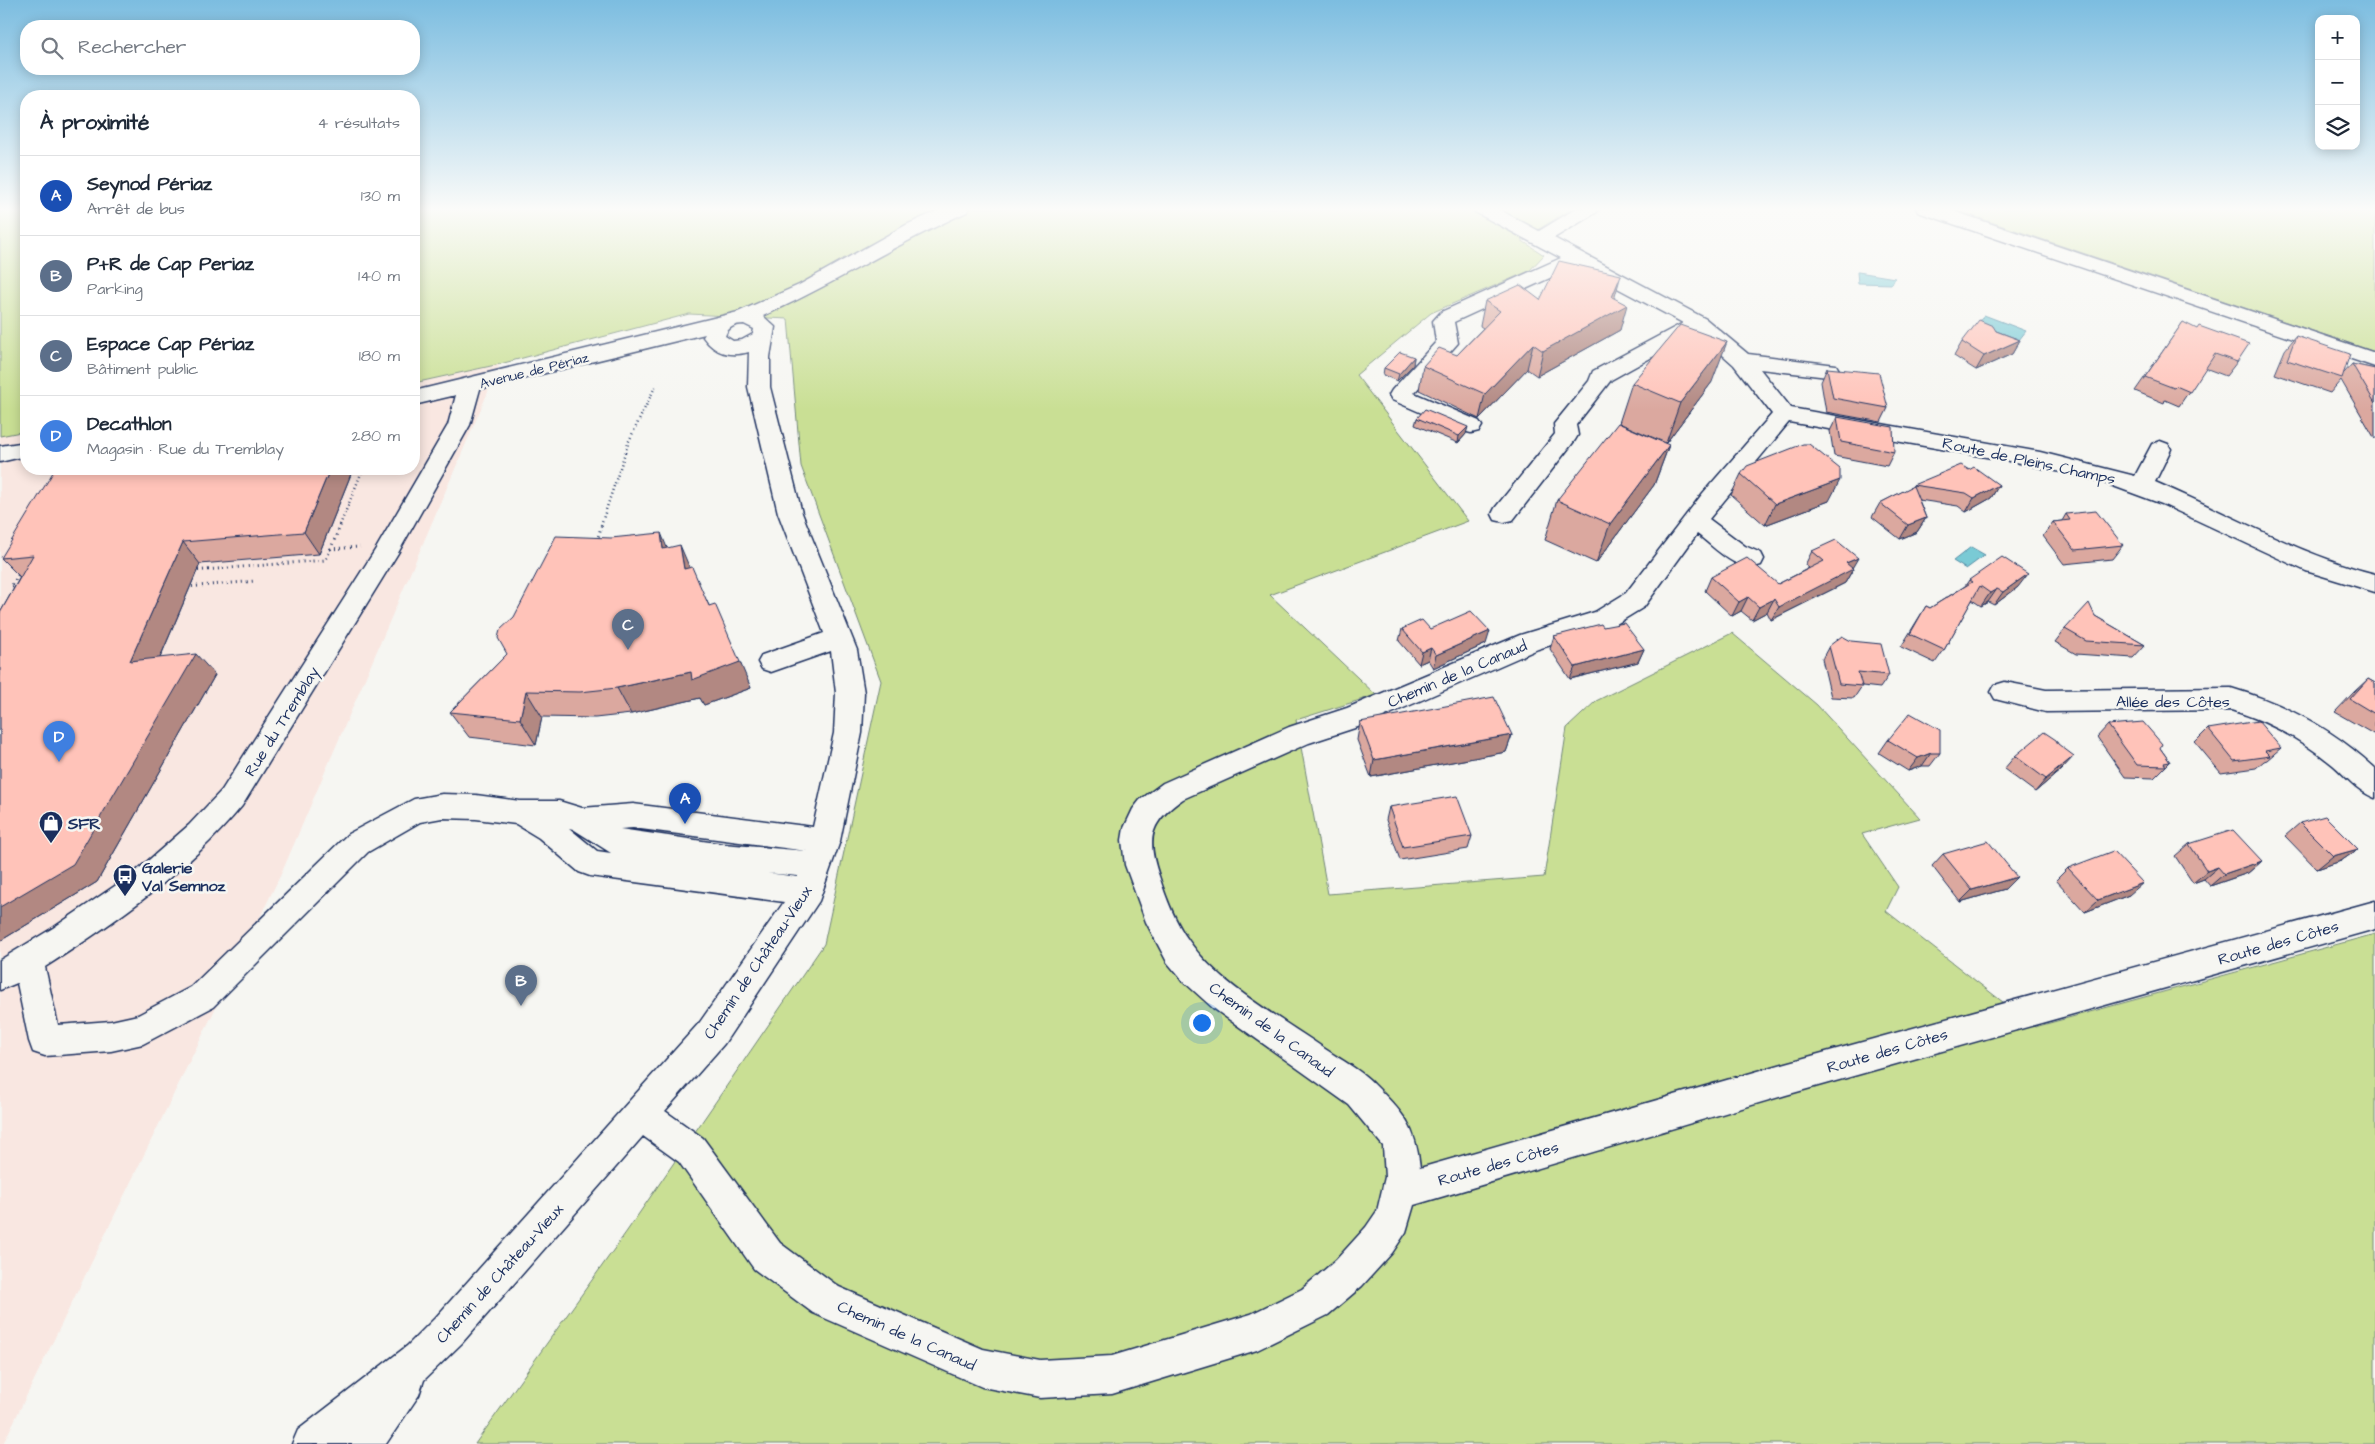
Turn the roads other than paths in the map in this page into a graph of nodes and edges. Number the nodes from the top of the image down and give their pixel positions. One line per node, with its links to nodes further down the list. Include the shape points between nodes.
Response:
1 (830, 275): 5 (street)
2 (1538, 275): 18 (street, via 1448,316 1443,325 1447,342 1400,395)
3 (1607, 275): 7 (street)
4 (2124, 275): 12 (street)
5 (806, 289): 6 (street); 8 (street)
6 (733, 320): 8 (street, via 752,318 761,322); 9 (street, Avenue de Périaz); 10 (street, via 714,332)
7 (1699, 323): 11 (street); 23 (street, via 1601,376 1599,383 1565,424 1567,435)
8 (764, 331): 10 (street, Avenue de Périaz, via 749,346); 15 (street, Chemin de Château-Vieux, via 759,357)
9 (653, 340): 10 (street, Avenue de Périaz); 14 (street, Avenue de Périaz)
10 (722, 345): 15 (street, Chemin de Château-Vieux, via 740,358)
11 (1742, 360): 13 (street); 17 (street)
12 (2375, 360)
13 (1828, 370)
14 (470, 385): 16 (street, Avenue de Périaz); 34 (street, Rue du Tremblay, via 459,425 386,553 232,798 211,825 184,850 125,897)
15 (760, 387): 27 (street, Chemin de Château-Vieux, via 790,512)
16 (420, 397)
17 (1784, 414): 22 (street, Route de Pleins Champs, via 2055,462); 24 (street, Chemin de la Canaud, via 1752,448)
18 (1471, 426)
19 (2160, 449): 22 (street)
20 (20, 450): 21 (street)
21 (0, 454)
22 (2141, 486): 26 (street, Route de Pleins Champs, via 2329,571)
23 (1504, 514)
24 (1694, 521): 25 (street, via 1706,526 1742,557); 37 (street, Chemin de la Canaud, via 1635,600 1618,611 1590,624 1528,642 1357,716 1299,735 1173,791 1147,810 1139,823 1136,842 1139,865 1163,927 1175,946 1220,993 1361,1094 1378,1110 1400,1143 1403,1160)
25 (1752, 559)
26 (2375, 583)
27 (839, 638): 28 (street); 32 (street, Chemin de Château-Vieux, via 844,650 850,693 848,733)
28 (771, 662)
29 (2005, 692): 30 (street, Allée des Côtes, via 2046,701 2231,699 2253,704 2324,741)
30 (2375, 786)
31 (520, 813): 32 (street, via 559,813 582,820 618,842); 32 (street, via 549,829 590,863); 34 (street, via 442,806 414,811 358,843 202,997 143,1029 111,1036 45,1041)
32 (817, 866): 36 (street, Chemin de Château-Vieux, via 712,1033)
33 (2375, 915): 37 (street, Route des Côtes, via 1795,1076)
34 (28, 962): 35 (street, Rue du Tremblay)
35 (0, 976)
36 (641, 1115): 37 (street, Chemin de la Canaud, via 691,1150 767,1256 826,1300 982,1368 1040,1379 1112,1375 1257,1332 1292,1314 1315,1302 1349,1273 1379,1240 1393,1218); 38 (street, Chemin de Château-Vieux)
37 (1401, 1192)
38 (420, 1359): 39 (street, Chemin de Château-Vieux); 40 (street, Chemin de Château-Vieux)
39 (312, 1444)
40 (363, 1444)

